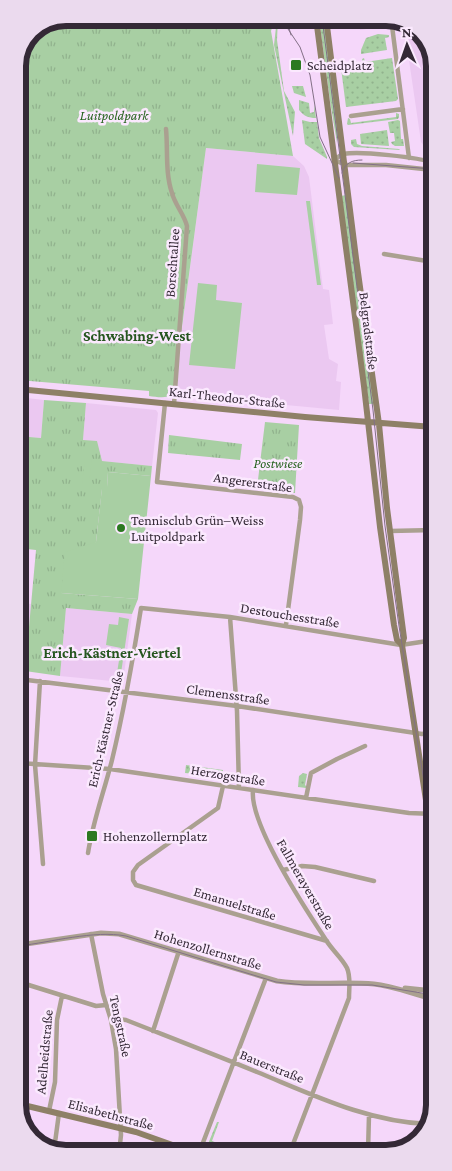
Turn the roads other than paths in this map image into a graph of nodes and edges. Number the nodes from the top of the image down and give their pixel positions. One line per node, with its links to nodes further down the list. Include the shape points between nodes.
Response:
1 (317, 26): 9 (main road, Belgradstraße)
2 (327, 26): 7 (main road, Belgradstraße)
3 (392, 27): 4 (street)
4 (403, 109): 5 (street); 8 (street)
5 (351, 116)
6 (166, 128): 17 (street, Borschtallee, via 172,193 187,226)
7 (344, 154): 8 (street); 9 (street); 11 (main road, Belgradstraße)
8 (409, 158): 10 (street)
9 (334, 160): 11 (street); 18 (main road, Belgradstraße)
10 (426, 161)
11 (345, 164): 12 (street); 19 (main road, Belgradstraße)
12 (426, 169)
13 (384, 254): 14 (street)
14 (426, 261)
15 (26, 390): 16 (main road, Karl-Theodor-Straße)
16 (166, 403): 17 (main road, Karl-Theodor-Straße); 25 (street, Angererstraße, via 157,482 299,500 299,529)
17 (174, 404): 18 (main road, Karl-Theodor-Straße)
18 (367, 423): 19 (main road, Karl-Theodor-Straße); 27 (main road, Belgradstraße, via 394,625 397,640)
19 (380, 424): 20 (main road, Karl-Theodor-Straße); 21 (main road, Belgradstraße)
20 (426, 427)
21 (390, 530): 22 (street); 27 (main road, Belgradstraße, via 404,638)
22 (426, 530)
23 (141, 608): 24 (street, Destouchesstraße); 30 (street, Erich-Kästner-Straße)
24 (230, 617): 25 (street, Destouchesstraße); 31 (street)
25 (286, 626): 27 (street, Destouchesstraße)
26 (426, 641): 27 (street, Destouchesstraße)
27 (402, 645): 32 (main road, Belgradstraße)
28 (26, 680): 29 (street, Clemensstraße)
29 (40, 681): 30 (street, Clemensstraße); 36 (street)
30 (127, 692): 31 (street, Clemensstraße); 37 (street, Erich-Kästner-Straße)
31 (237, 706): 32 (street, Clemensstraße); 40 (street)
32 (416, 732): 33 (street, Clemensstraße); 39 (main road, Belgradstraße)
33 (426, 733)
34 (365, 746): 42 (street, via 312,773)
35 (26, 764): 36 (street, Herzogstraße)
36 (35, 765): 37 (street, Herzogstraße); 45 (street)
37 (110, 769): 38 (street, Herzogstraße); 44 (street, Erich-Kästner-Straße)
38 (223, 786): 40 (street, Herzogstraße); 49 (street, Emanuelstraße, via 218,808 135,868 134,882)
39 (426, 787)
40 (239, 788): 41 (street, Herzogstraße)
41 (253, 790): 42 (street, Herzogstraße); 46 (street, Fallmerayerstraße, via 254,810)
42 (306, 798): 43 (street, Herzogstraße)
43 (426, 814)
44 (88, 853)
45 (43, 864)
46 (282, 870): 47 (street, via 315,867); 49 (street, Fallmerayerstraße)
47 (374, 881)
48 (90, 934): 50 (street, Hohenzollernstraße); 51 (street, Hohenzollernstraße, via 119,934); 59 (street, Tengstraße)
49 (327, 942): 53 (street, Fallmerayerstraße, via 347,968)
50 (26, 944)
51 (179, 951): 52 (street, Hohenzollernstraße); 61 (street)
52 (266, 978): 53 (street, Hohenzollernstraße, via 298,984); 62 (street)
53 (350, 983): 55 (street, Hohenzollernstraße); 63 (street, via 349,998)
54 (26, 984): 57 (street)
55 (391, 986): 56 (street, Hohenzollernstraße); 58 (street, Hohenzollernstraße)
56 (426, 990)
57 (62, 996): 59 (street); 65 (street, Adelheidstraße, via 57,1020 55,1082)
58 (426, 997)
59 (106, 1006): 60 (street, Tengstraße)
60 (111, 1020): 61 (street, Bauerstraße, via 121,1019); 69 (street, Tengstraße, via 118,1060)
61 (153, 1031): 62 (street, Bauerstraße)
62 (234, 1063): 63 (street, Bauerstraße); 73 (street)
63 (312, 1095): 67 (street, Bauerstraße); 74 (street)
64 (26, 1106): 65 (main road, Elisabethstraße)
65 (49, 1111): 66 (main road, Elisabethstraße)
66 (59, 1113): 69 (main road, Elisabethstraße); 70 (street)
67 (369, 1115): 68 (street, Bauerstraße); 75 (street)
68 (421, 1123)
69 (120, 1128): 71 (street, Tengstraße); 72 (main road, Elisabethstraße)
70 (55, 1143)
71 (119, 1145)
72 (172, 1145)
73 (200, 1145)
74 (293, 1145)
75 (368, 1145)

